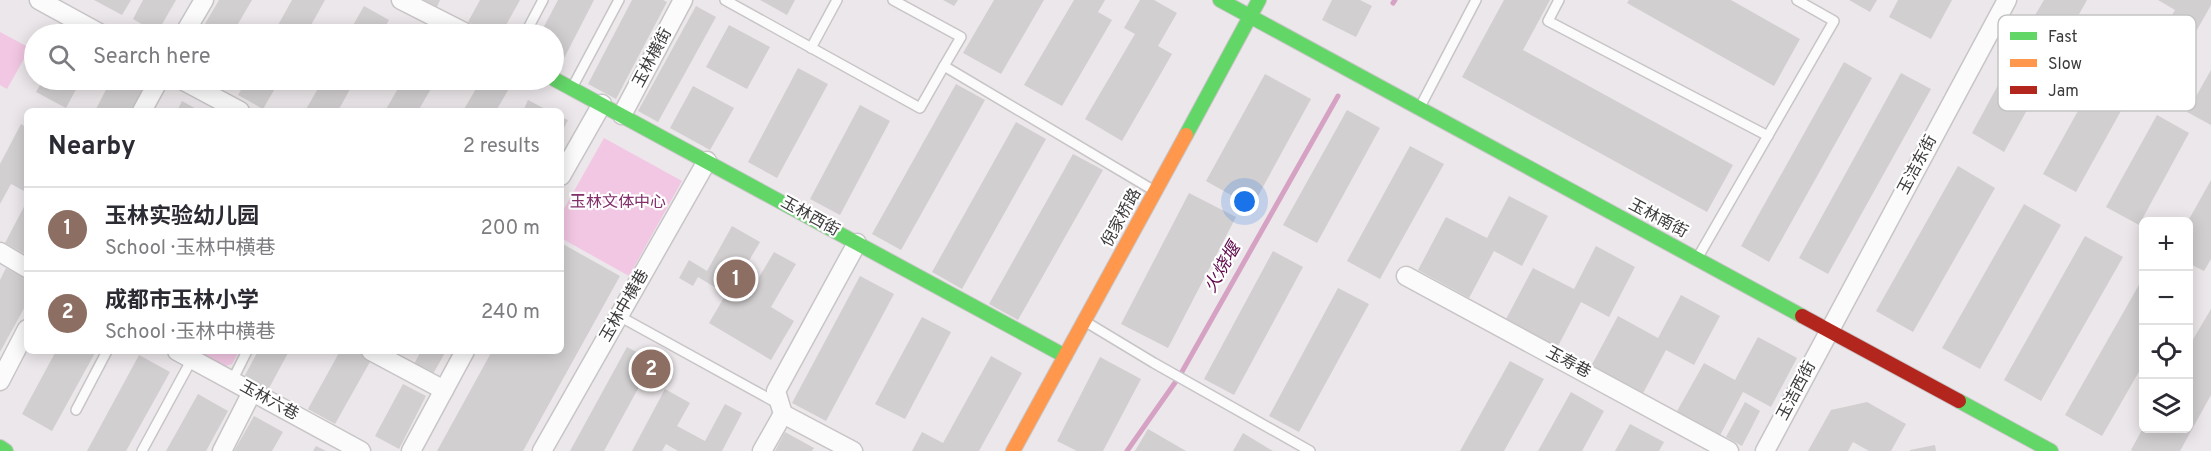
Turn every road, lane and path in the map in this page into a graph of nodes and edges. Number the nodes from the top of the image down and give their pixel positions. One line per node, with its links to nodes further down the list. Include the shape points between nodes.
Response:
1 (39, 0): 19 (street)
2 (204, 0): 20 (street)
3 (401, 0): 21 (street)
4 (543, 0): 22 (lane)
5 (619, 0): 26 (lane)
6 (682, 0): 33 (street, 玉林横街)
7 (725, 0): 23 (lane)
8 (837, 0): 23 (lane)
9 (893, 0): 24 (lane, via 961,37)
10 (1220, 0): 17 (street, 玉林南街)
11 (1259, 0): 17 (street, 倪家桥路)
12 (1476, 0): 32 (lane)
13 (1559, 0): 34 (lane, via 1548,21)
14 (1797, 0): 34 (lane, via 1834,21)
15 (2007, 0): 16 (street, 玉洁东街)
16 (1999, 15)
17 (1250, 16): 32 (street, 玉林南街); 37 (street, 倪家桥路)
18 (1998, 17): 45 (street, 玉洁东街)
19 (83, 24)
20 (190, 24)
21 (448, 24)
22 (530, 24)
23 (810, 48): 24 (lane, via 920,108)
24 (944, 66): 37 (lane)
25 (564, 85): 26 (street, 玉林西街)
26 (572, 89): 29 (street, 玉林西街)
27 (154, 90): 30 (street)
28 (201, 90): 31 (street)
29 (602, 104): 33 (street, 玉林西街); 36 (street)
30 (144, 108)
31 (234, 108)
32 (1419, 108): 40 (street, 玉林南街)
33 (622, 115): 35 (street, 玉林西街)
34 (1768, 136): 40 (lane)
35 (707, 161): 38 (street, 玉林西街); 43 (street, 玉林中横巷)
36 (564, 171)
37 (1155, 191): 44 (street, 倪家桥路)
38 (857, 243): 52 (street, 玉林西街); 57 (street, via 776,391)
39 (0, 252): 41 (street)
40 (1697, 259): 45 (street, 玉林南街)
41 (24, 266)
42 (1406, 276): 70 (street, 玉寿巷)
43 (619, 316): 57 (lane); 65 (street, 玉林中横巷)
44 (1084, 321): 52 (street, 倪家桥路); 69 (lane)
45 (1829, 331): 71 (street, 玉洁西街); 72 (street, 玉林南街)
46 (24, 335): 53 (street)
47 (105, 354): 58 (lane)
48 (246, 354): 54 (lane)
49 (377, 354): 55 (street)
50 (463, 354): 55 (street)
51 (184, 355): 54 (street, 玉林六巷); 61 (lane)
52 (1065, 356): 68 (street, 倪家桥路)
53 (0, 381)
54 (232, 381): 56 (street, 玉林六巷)
55 (444, 390): 64 (street)
56 (252, 392): 62 (street); 63 (street, 玉林六巷)
57 (782, 409): 66 (street); 67 (street)
58 (76, 410)
59 (0, 447): 60 (street)
60 (6, 451)
61 (142, 451)
62 (222, 451)
63 (361, 451)
64 (411, 451)
65 (542, 451)
66 (762, 451)
67 (853, 451)
68 (1013, 451)
69 (1310, 451)
70 (1729, 451)
71 (1765, 451)
72 (2051, 451)

